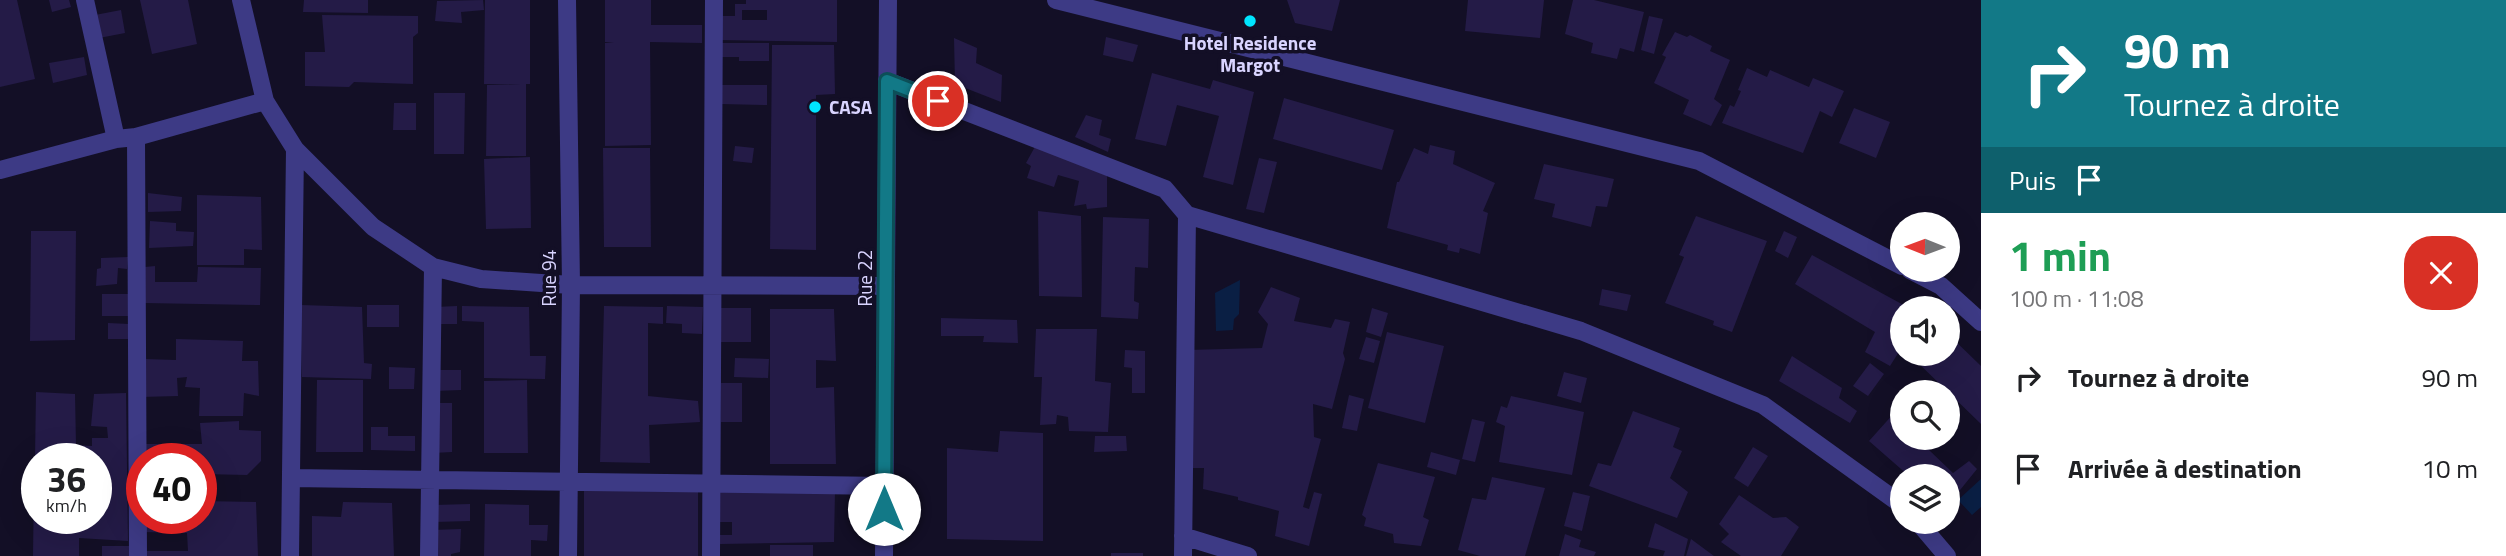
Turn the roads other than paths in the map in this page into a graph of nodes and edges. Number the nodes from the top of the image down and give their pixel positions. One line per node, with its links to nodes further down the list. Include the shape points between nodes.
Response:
1 (85, 0): 10 (street)
2 (242, 0): 8 (street)
3 (567, 0): 17 (street, Rue 94)
4 (714, 0): 18 (street)
5 (888, 0): 7 (street, Rue 22)
6 (1056, 0): 14 (street, via 1699,160)
7 (887, 81): 13 (street, via 1165,189); 19 (street, Rue 22)
8 (265, 101): 9 (street); 11 (street)
9 (136, 137): 10 (street); 29 (street)
10 (116, 139): 12 (street)
11 (295, 149): 15 (street, via 373,227); 21 (street)
12 (0, 170)
13 (1187, 215): 26 (street, via 1581,331 1654,360 1763,405); 28 (street)
14 (1890, 259)
15 (433, 267): 17 (street, via 481,279); 22 (street)
16 (1933, 282): 20 (street)
17 (571, 285): 18 (street); 23 (street, Rue 94)
18 (713, 286): 19 (street); 24 (street)
19 (886, 286): 25 (street, Rue 22)
20 (1981, 322)
21 (291, 478): 22 (street); 30 (street)
22 (430, 480): 23 (street); 31 (street)
23 (569, 481): 24 (street); 32 (street, Rue 94)
24 (711, 483): 25 (street); 33 (street)
25 (885, 486): 34 (street, Rue 22)
26 (1890, 496)
27 (1928, 534): 37 (street)
28 (1183, 536): 35 (street); 36 (street)
29 (138, 556)
30 (290, 556)
31 (429, 556)
32 (568, 556)
33 (711, 556)
34 (884, 556)
35 (1183, 556)
36 (1248, 556)
37 (1947, 556)

